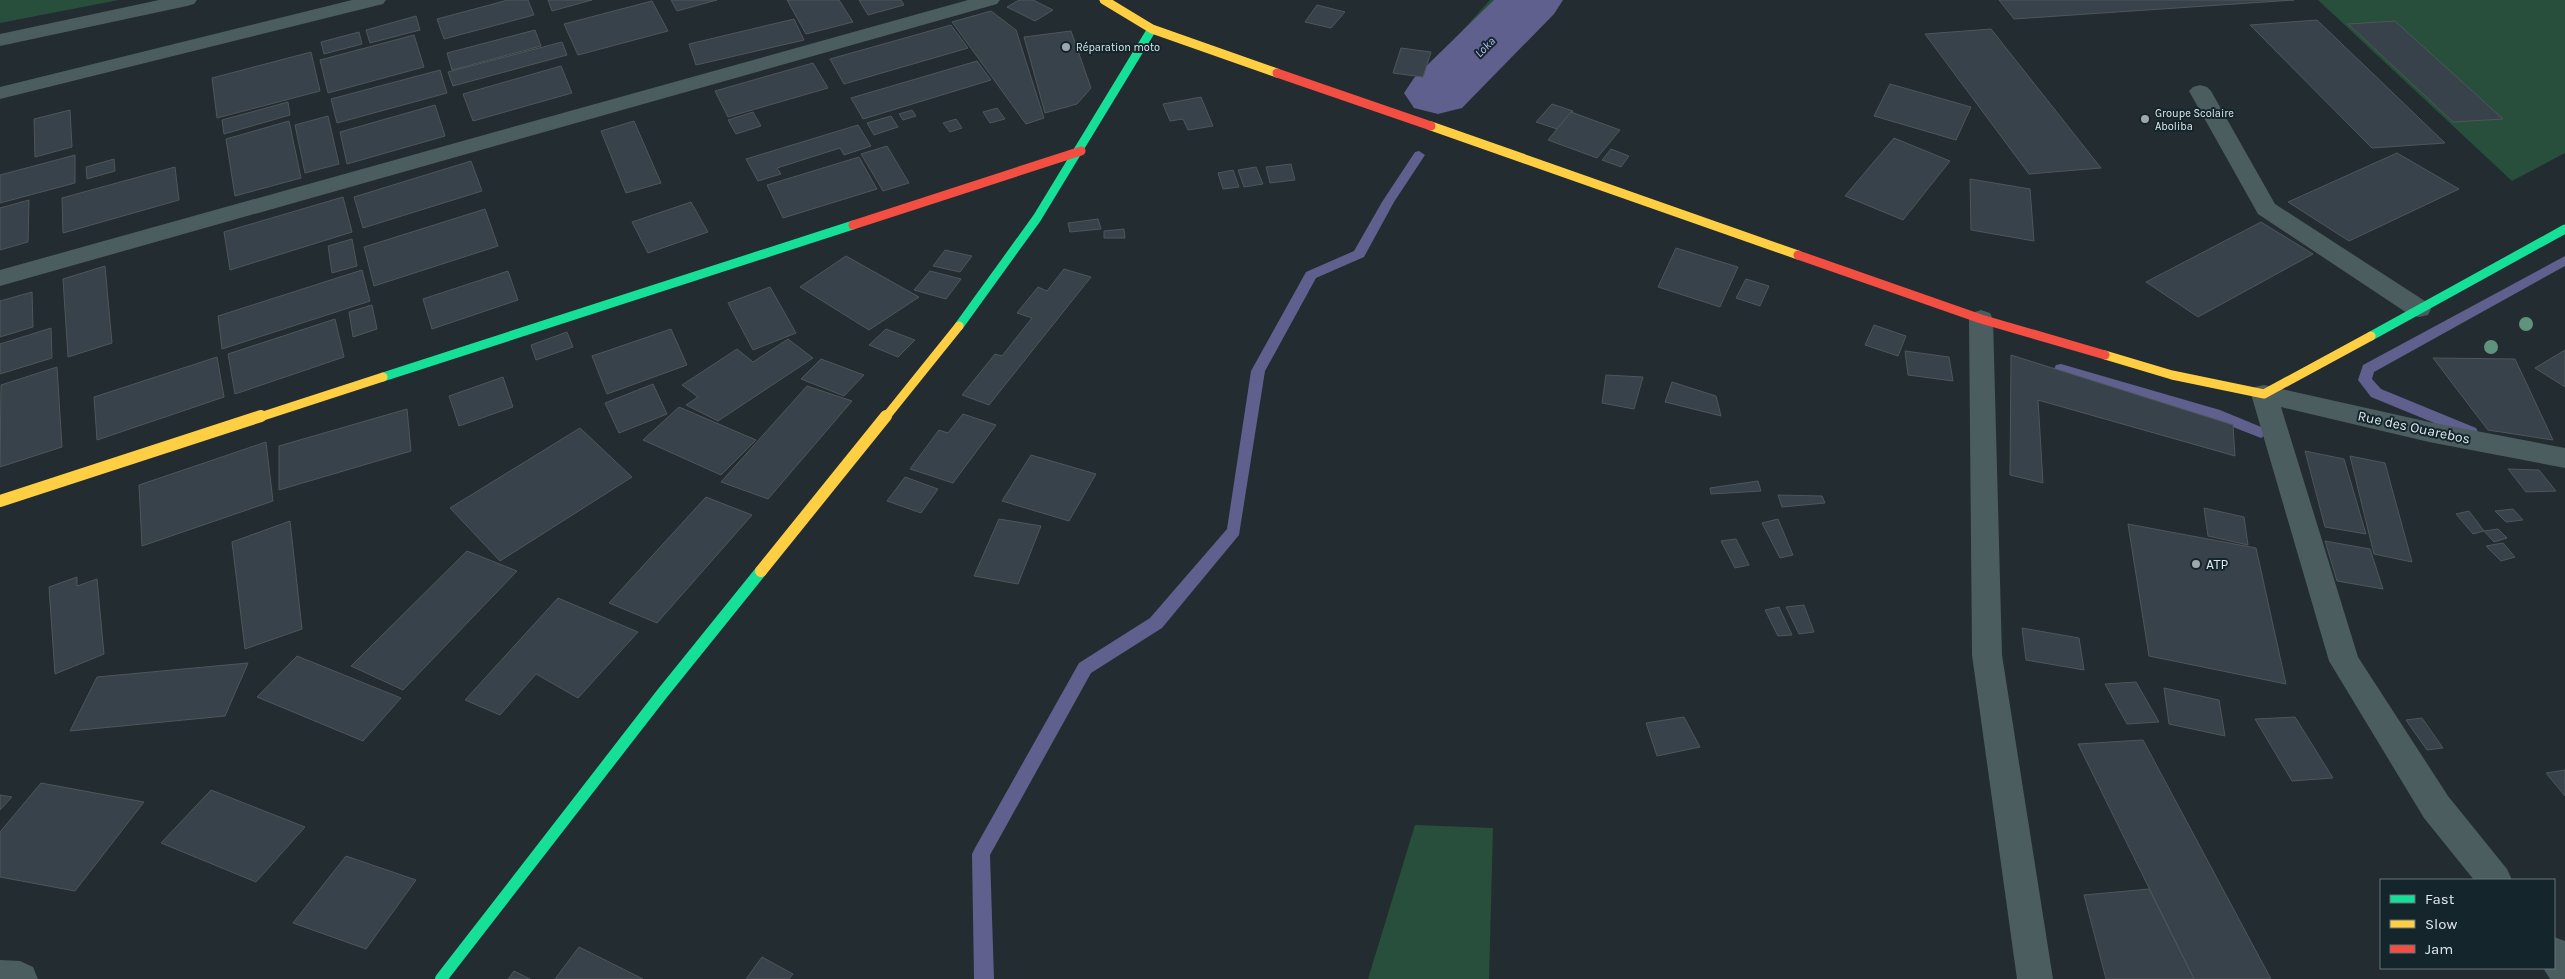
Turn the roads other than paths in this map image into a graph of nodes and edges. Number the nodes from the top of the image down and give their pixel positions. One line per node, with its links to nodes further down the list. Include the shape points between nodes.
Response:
1 (187, 0): 6 (street)
2 (376, 0): 8 (street)
3 (990, 0): 11 (street)
4 (1104, 0): 5 (street)
5 (1152, 29): 9 (street); 13 (street)
6 (0, 40)
7 (2200, 91): 12 (street, via 2266,209)
8 (0, 92)
9 (1081, 151): 16 (street); 22 (street, via 990,288 667,687)
10 (2565, 229): 12 (street)
11 (0, 278)
12 (2419, 309): 14 (street)
13 (1981, 319): 14 (street, via 2172,374); 23 (street, via 1987,654)
14 (2264, 394): 15 (street, Rue des Ouarebos, via 2429,432); 17 (street, via 2344,661 2436,807)
15 (2565, 458)
16 (0, 500)
17 (2494, 879)
18 (2555, 955): 19 (street)
19 (2565, 970)
20 (0, 977): 21 (street)
21 (20, 979)
22 (441, 979)
23 (2035, 979)

